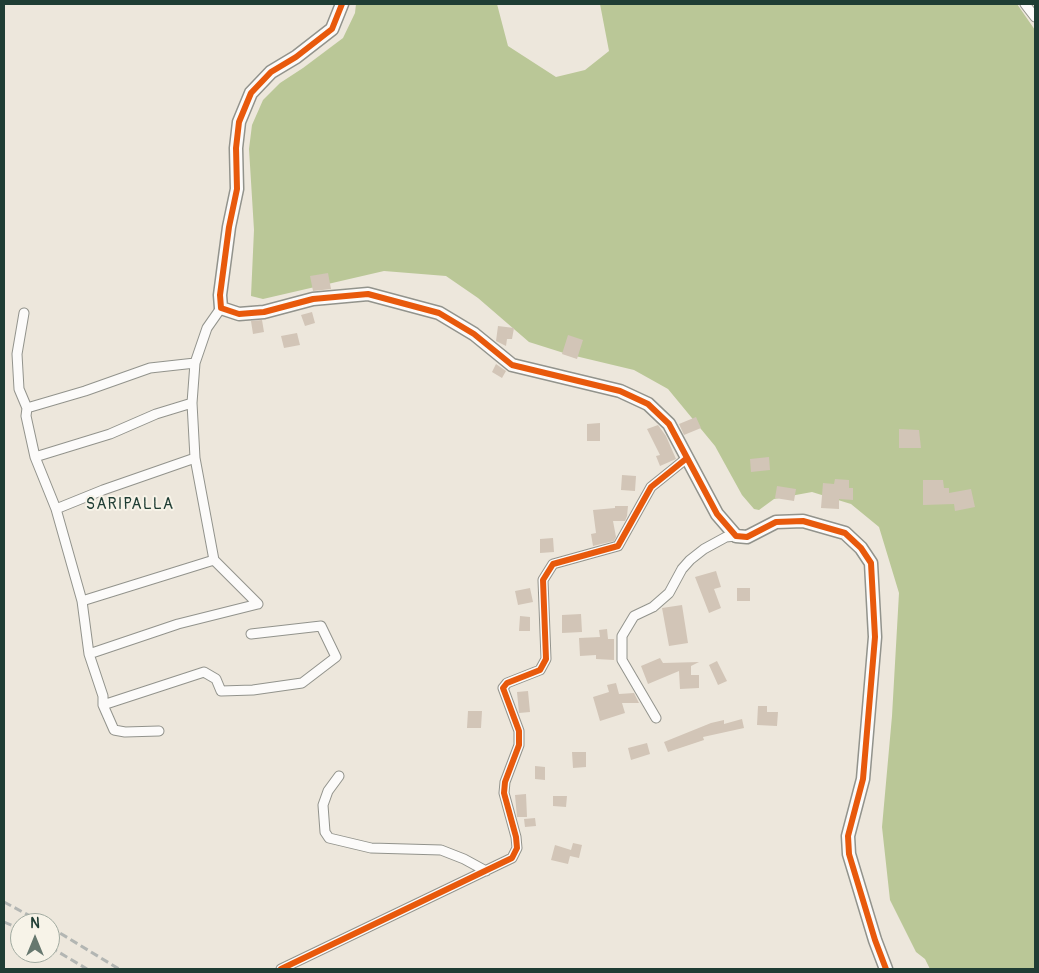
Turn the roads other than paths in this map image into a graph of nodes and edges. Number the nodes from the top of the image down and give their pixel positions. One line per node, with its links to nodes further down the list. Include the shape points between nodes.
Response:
1 (342, 4): 4 (street, via 332,29 271,72 251,93 239,122 236,189 220,295)
2 (1025, 4): 3 (street)
3 (1035, 17)
4 (221, 308): 6 (street, via 206,328); 11 (street, via 238,314 264,312 314,299 368,294 439,313 474,334 512,365 620,391 648,404 669,424)
5 (24, 314): 8 (street, via 17,354 19,389)
6 (195, 364): 7 (street); 8 (street, via 150,368)
7 (192, 403): 9 (street, via 110,434); 10 (street)
8 (27, 408): 9 (street)
9 (35, 457): 12 (street)
10 (195, 458): 12 (street); 14 (street)
11 (687, 458): 13 (street, via 717,514); 22 (street, via 651,487 618,546 553,564 548,569 543,580 546,659 540,670 507,683 503,688 519,731 519,745 504,793 517,848 512,858)
12 (56, 509): 15 (street)
13 (736, 536): 19 (street, via 726,537 690,560 669,594 654,607 634,616 622,636 622,660); 24 (street, via 747,537 776,522 803,521 845,534 861,548 871,563 875,638 871,699 863,779 848,836 849,854)
14 (214, 560): 15 (street); 17 (street, via 258,604 178,624)
15 (82, 601): 17 (street)
16 (251, 634): 18 (street, via 321,626 336,657 302,683 222,691 216,679 204,672)
17 (89, 654): 18 (street)
18 (103, 705): 20 (street, via 114,730)
19 (656, 718)
20 (159, 731)
21 (339, 776): 22 (street, via 328,791 324,805 325,832 329,838 371,848 441,850)
22 (486, 870): 23 (street)
23 (281, 969)
24 (886, 969)

